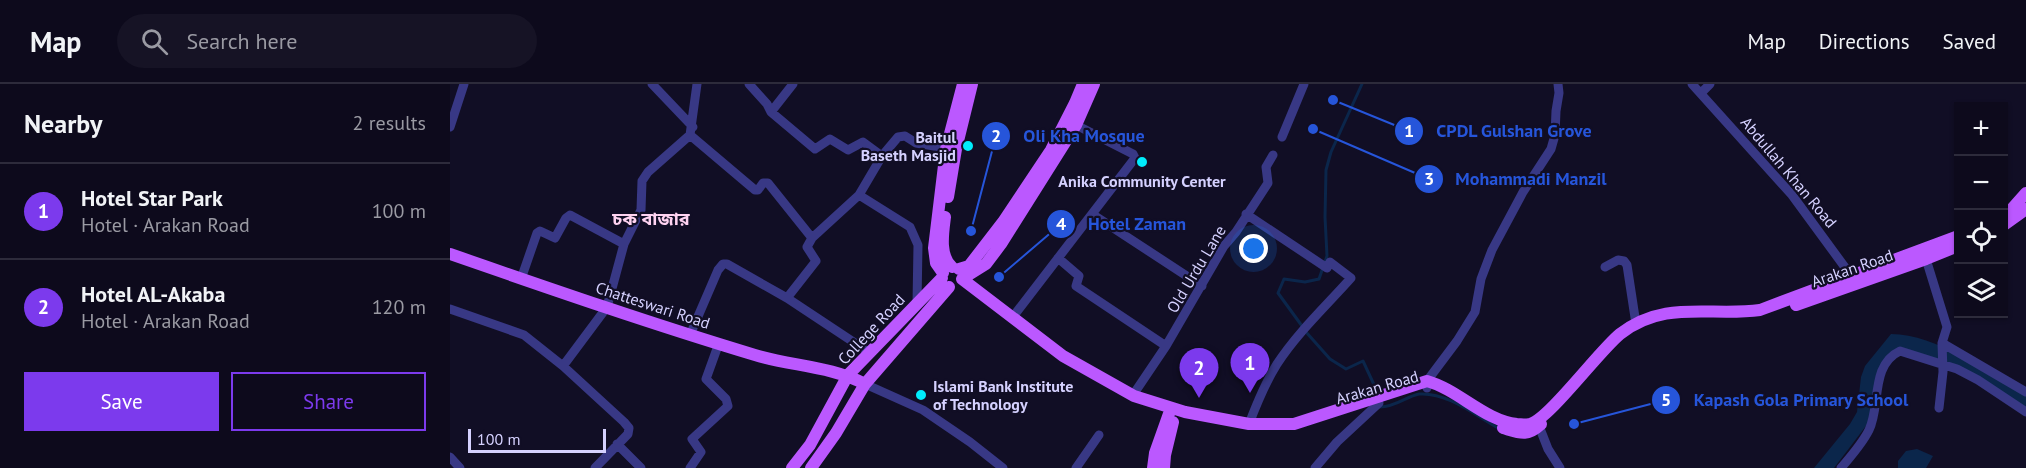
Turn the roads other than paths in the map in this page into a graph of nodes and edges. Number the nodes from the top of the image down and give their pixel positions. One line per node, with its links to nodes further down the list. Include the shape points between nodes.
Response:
1 (464, 84): 17 (street)
2 (652, 84): 18 (street)
3 (697, 84): 18 (street)
4 (749, 84): 15 (street)
5 (794, 84): 15 (street)
6 (963, 84): 20 (main road)
7 (972, 84): 20 (main road)
8 (1083, 84): 39 (main road, via 1051,150 1003,222 969,266)
9 (1094, 84): 16 (main road)
10 (1304, 84): 19 (street)
11 (1559, 84): 59 (street, via 1551,149 1492,250 1475,312)
12 (1692, 84): 14 (street, Abdullah Khan Road)
13 (1710, 84): 14 (street)
14 (1701, 93): 41 (street, Abdullah Khan Road, via 1792,195)
15 (771, 111): 22 (street, via 815,149 830,139 848,150 864,142)
16 (1076, 125): 27 (street, via 1135,158); 38 (main road, via 1007,234)
17 (450, 127)
18 (692, 131): 30 (street, via 755,190 768,183); 32 (street, via 648,172 642,182 641,210)
19 (1282, 137)
20 (951, 149): 22 (street, via 916,143 901,136); 39 (main road, via 944,254)
21 (1273, 155): 28 (street, Old Urdu Lane, via 1266,167 1268,183)
22 (882, 156): 24 (street)
23 (2026, 194): 26 (main road)
24 (859, 195): 30 (street); 45 (street, via 910,227 915,236)
25 (2026, 208): 29 (main road)
26 (2008, 212)
27 (1092, 214): 35 (street); 42 (street)
28 (1246, 214): 42 (street, Old Urdu Lane); 66 (street, via 1322,265 1330,262 1352,278 1299,334 1277,365)
29 (2008, 222)
30 (812, 238): 44 (street, via 807,247 816,261)
31 (1954, 238): 41 (main road, Arakan Road)
32 (624, 244): 40 (street, via 570,215 555,238 537,233); 46 (street)
33 (1954, 248): 36 (main road, Arakan Road)
34 (450, 254): 40 (main road, Chatteswari Road)
35 (1058, 258): 48 (street); 53 (street, via 1080,276 1076,286)
36 (1926, 259): 41 (main road, Arakan Road); 52 (street, via 1947,327)
37 (1605, 267): 49 (street, via 1618,260 1627,265)
38 (980, 269): 39 (main road); 43 (main road, via 977,281)
39 (952, 277): 43 (main road, Arakan Road); 45 (main road, College Road); 58 (main road, College Road); 65 (main road, Arakan Road, via 1018,333 1061,363 1128,400)
40 (521, 279): 46 (main road, Chatteswari Road)
41 (1854, 280): 49 (main road, Arakan Road, via 1760,310 1736,314 1675,312); 67 (main road, Arakan Road, via 1750,319 1680,315 1638,329 1613,346)
42 (1202, 286): 53 (street, Old Urdu Lane)
43 (981, 293): 48 (main road, Arakan Road)
44 (787, 298): 50 (street, via 723,264); 54 (street)
45 (917, 303): 54 (main road, College Road)
46 (607, 307): 50 (main road, Chatteswari Road); 56 (street)
47 (450, 309): 56 (street, via 524,335)
48 (1012, 318): 61 (main road, Arakan Road, via 1064,356)
49 (1636, 324): 59 (main road, Arakan Road, via 1604,349 1544,415 1531,424 1496,418 1441,385)
50 (690, 335): 51 (main road, Chatteswari Road)
51 (719, 343): 57 (main road, Chatteswari Road, via 758,356); 75 (street, via 706,379 728,404 692,439 701,452)
52 (1942, 343): 55 (street); 60 (street)
53 (1166, 346): 61 (street, Old Urdu Lane)
54 (870, 354): 57 (main road, College Road)
55 (1943, 364): 63 (street); 64 (street, via 1978,380); 83 (street, via 1900,351 1890,356 1880,378 1870,429)
56 (563, 366): 69 (street, via 629,428 628,434)
57 (848, 375): 58 (main road, Chatteswari Road); 76 (main road, College Road, via 810,445)
58 (865, 384): 71 (main road, College Road); 77 (street, via 923,410)
59 (1427, 385): 62 (main road, Arakan Road); 66 (main road, Arakan Road, via 1294,424); 67 (main road, Arakan Road, via 1500,427 1521,433)
60 (2026, 392)
61 (1133, 395): 65 (main road, Arakan Road)
62 (1377, 403): 65 (main road, Arakan Road, via 1272,432); 81 (street)
63 (1939, 408)
64 (2026, 412)
65 (1173, 413): 66 (main road, Arakan Road); 79 (main road, via 1155,453); 80 (main road)
66 (1249, 424)
67 (1539, 426): 82 (street)
68 (1099, 435): 78 (street)
69 (616, 444): 73 (street); 74 (street)
70 (450, 457): 72 (street)
71 (816, 465)
72 (460, 468)
73 (595, 468)
74 (641, 468)
75 (690, 468)
76 (792, 468)
77 (1003, 468)
78 (1076, 468)
79 (1154, 468)
80 (1164, 468)
81 (1316, 468)
82 (1560, 468)
83 (1841, 468)

